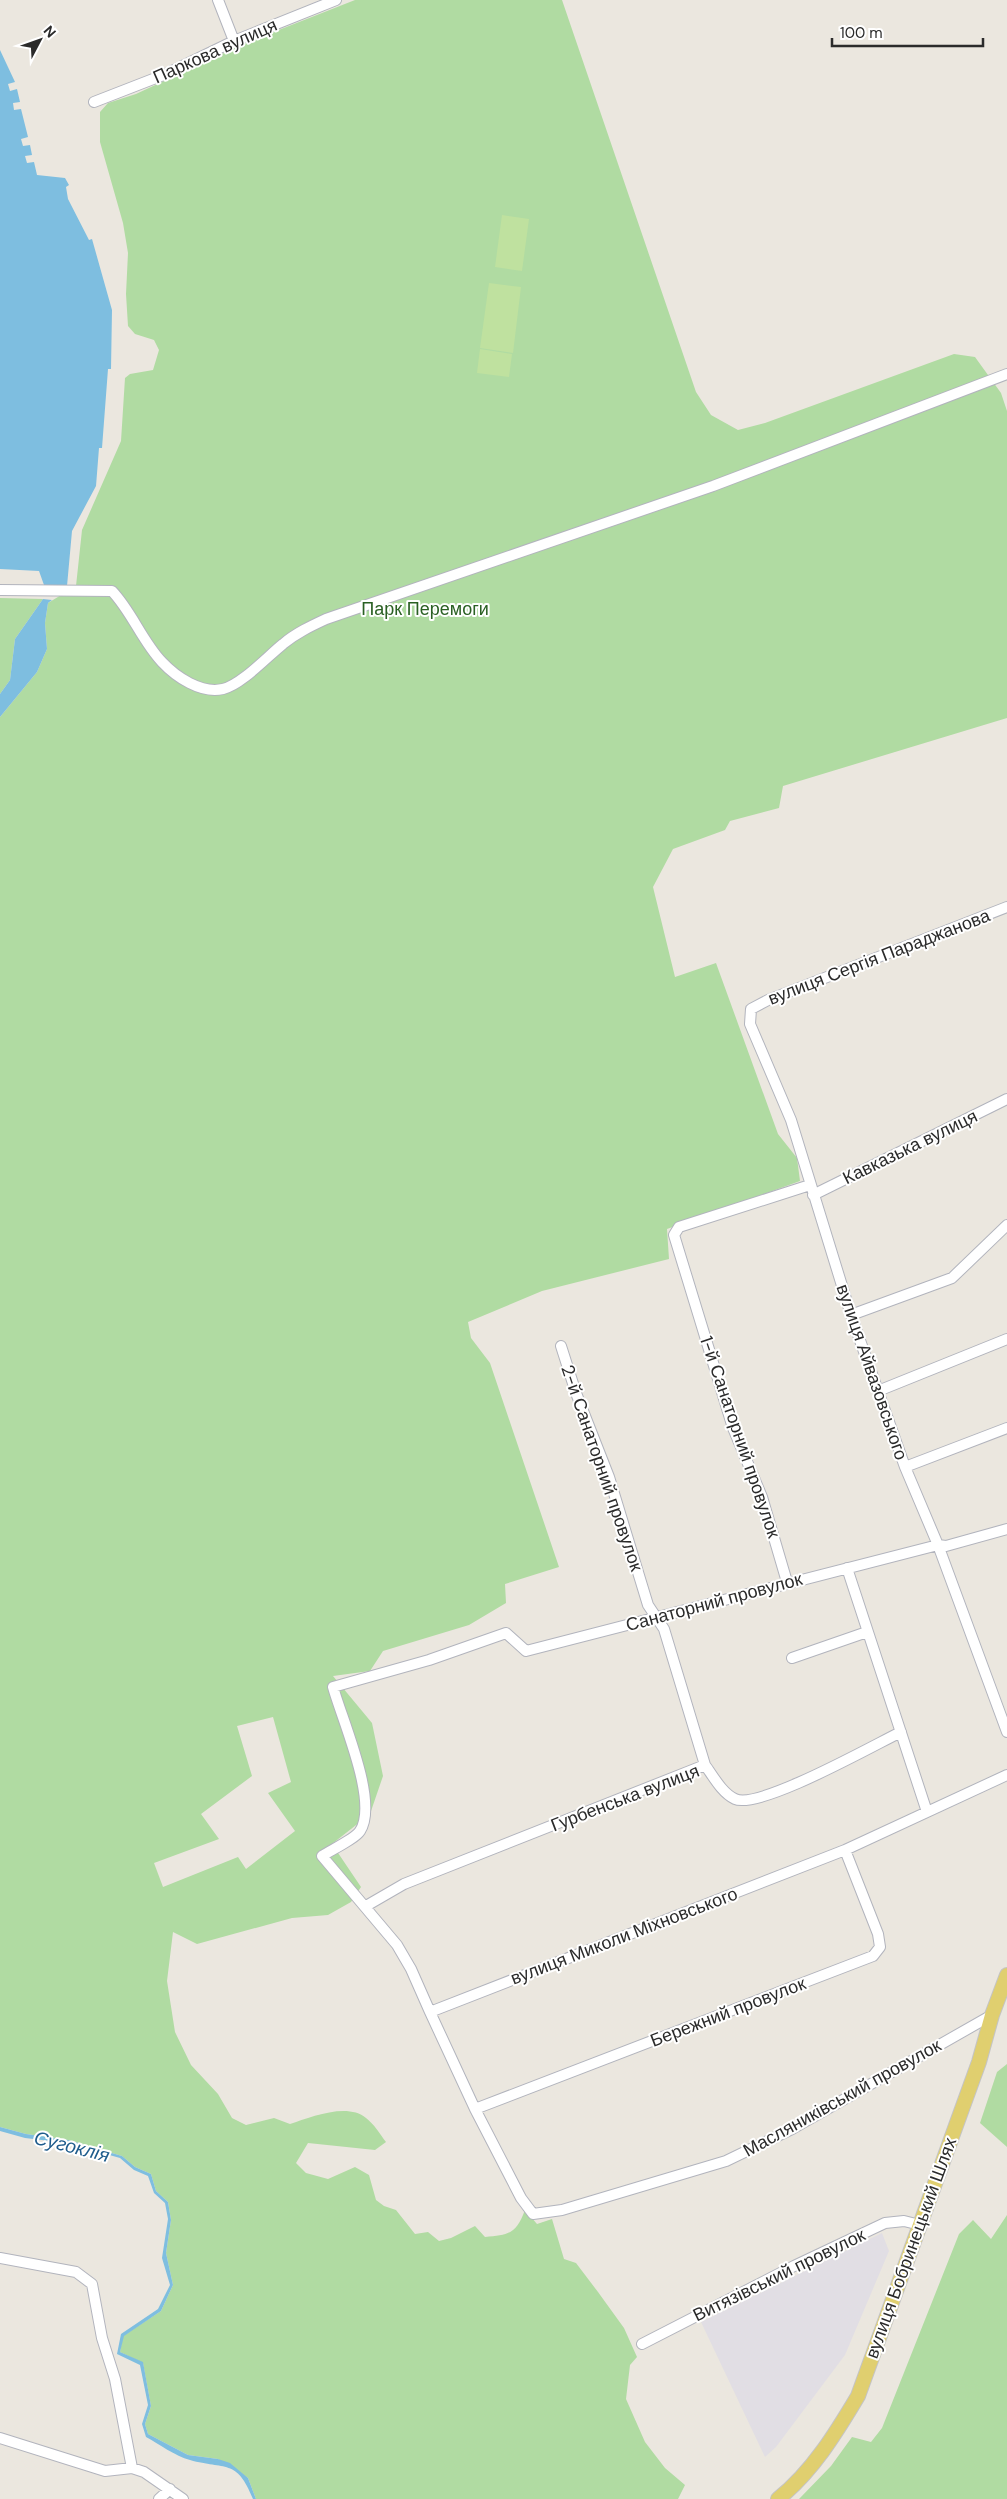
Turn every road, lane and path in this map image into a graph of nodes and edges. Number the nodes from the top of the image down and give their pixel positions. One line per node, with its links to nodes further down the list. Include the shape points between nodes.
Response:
1 (218, 0): 3 (street)
2 (336, 0): 3 (street, Паркова вулиця)
3 (234, 41): 4 (street, Паркова вулиця, via 166,74)
4 (94, 102)
5 (1007, 374): 6 (street, via 714,486 326,619 285,642 224,689 213,690 192,684 176,675 146,642 112,591)
6 (0, 590)
7 (1007, 907): 8 (street, вулиця Сергія Параджанова)
8 (750, 1009): 10 (street, вулиця Айвазовського, via 750,1024 791,1120)
9 (1007, 1099): 10 (street, Кавказька вулиця)
10 (811, 1190): 12 (street, Кавказька вулиця, via 679,1227); 13 (street, вулиця Айвазовського)
11 (1007, 1226): 13 (street, via 952,1278)
12 (674, 1235): 22 (street, 1-й Санаторний провулок, via 732,1428 762,1497)
13 (851, 1315): 16 (street, вулиця Айвазовського)
14 (1007, 1339): 16 (street)
15 (561, 1346): 23 (street, 2-й Санаторний провулок, via 609,1477 648,1605)
16 (878, 1391): 18 (street, вулиця Айвазовського)
17 (1007, 1428): 18 (street)
18 (906, 1467): 20 (street, вулиця Айвазовського)
19 (1007, 1529): 20 (street, Санаторний провулок, via 946,1546)
20 (938, 1545): 21 (street, Санаторний провулок); 27 (street, вулиця Айвазовського)
21 (847, 1568): 22 (street, Санаторний провулок); 24 (street)
22 (787, 1582): 23 (street, Санаторний провулок)
23 (658, 1617): 28 (street, 2-й Санаторний провулок); 32 (street, Санаторний провулок, via 526,1651 506,1633 429,1660 333,1687 364,1785 366,1820 360,1833 322,1856)
24 (867, 1632): 25 (street); 26 (street)
25 (792, 1658)
26 (901, 1732): 28 (street, Гурбенська вулиця, via 764,1798 748,1802 735,1799 724,1790); 30 (street)
27 (1007, 1732)
28 (705, 1764): 32 (street, Гурбенська вулиця, via 404,1884)
29 (1007, 1775): 30 (street, вулиця Миколи Міхновського)
30 (927, 1812): 31 (street, вулиця Миколи Міхновського)
31 (846, 1850): 34 (street, вулиця Миколи Міхновського); 36 (street, Бережний провулок, via 878,1934 880,1947 874,1956)
32 (366, 1906): 34 (street, via 411,1969)
33 (1007, 1975): 35 (main road, вулиця Бобринецький Шлях)
34 (430, 2012): 36 (street)
35 (992, 2015): 36 (street, Масляниківський провулок, via 792,2129 726,2160 562,2210 533,2214 521,2198); 37 (main road, вулиця Бобринецький Шлях, via 979,2062)
36 (476, 2109)
37 (920, 2225): 39 (street, Витязівський провулок, via 904,2221 885,2223); 45 (main road, вулиця Бобринецький Шлях, via 858,2396 811,2466)
38 (0, 2258): 41 (street, via 76,2272 92,2284)
39 (642, 2344)
40 (0, 2438): 41 (street, via 106,2471)
41 (132, 2468): 42 (street, via 144,2472)
42 (170, 2490): 43 (street); 44 (street)
43 (159, 2499)
44 (183, 2499)
45 (778, 2499)

